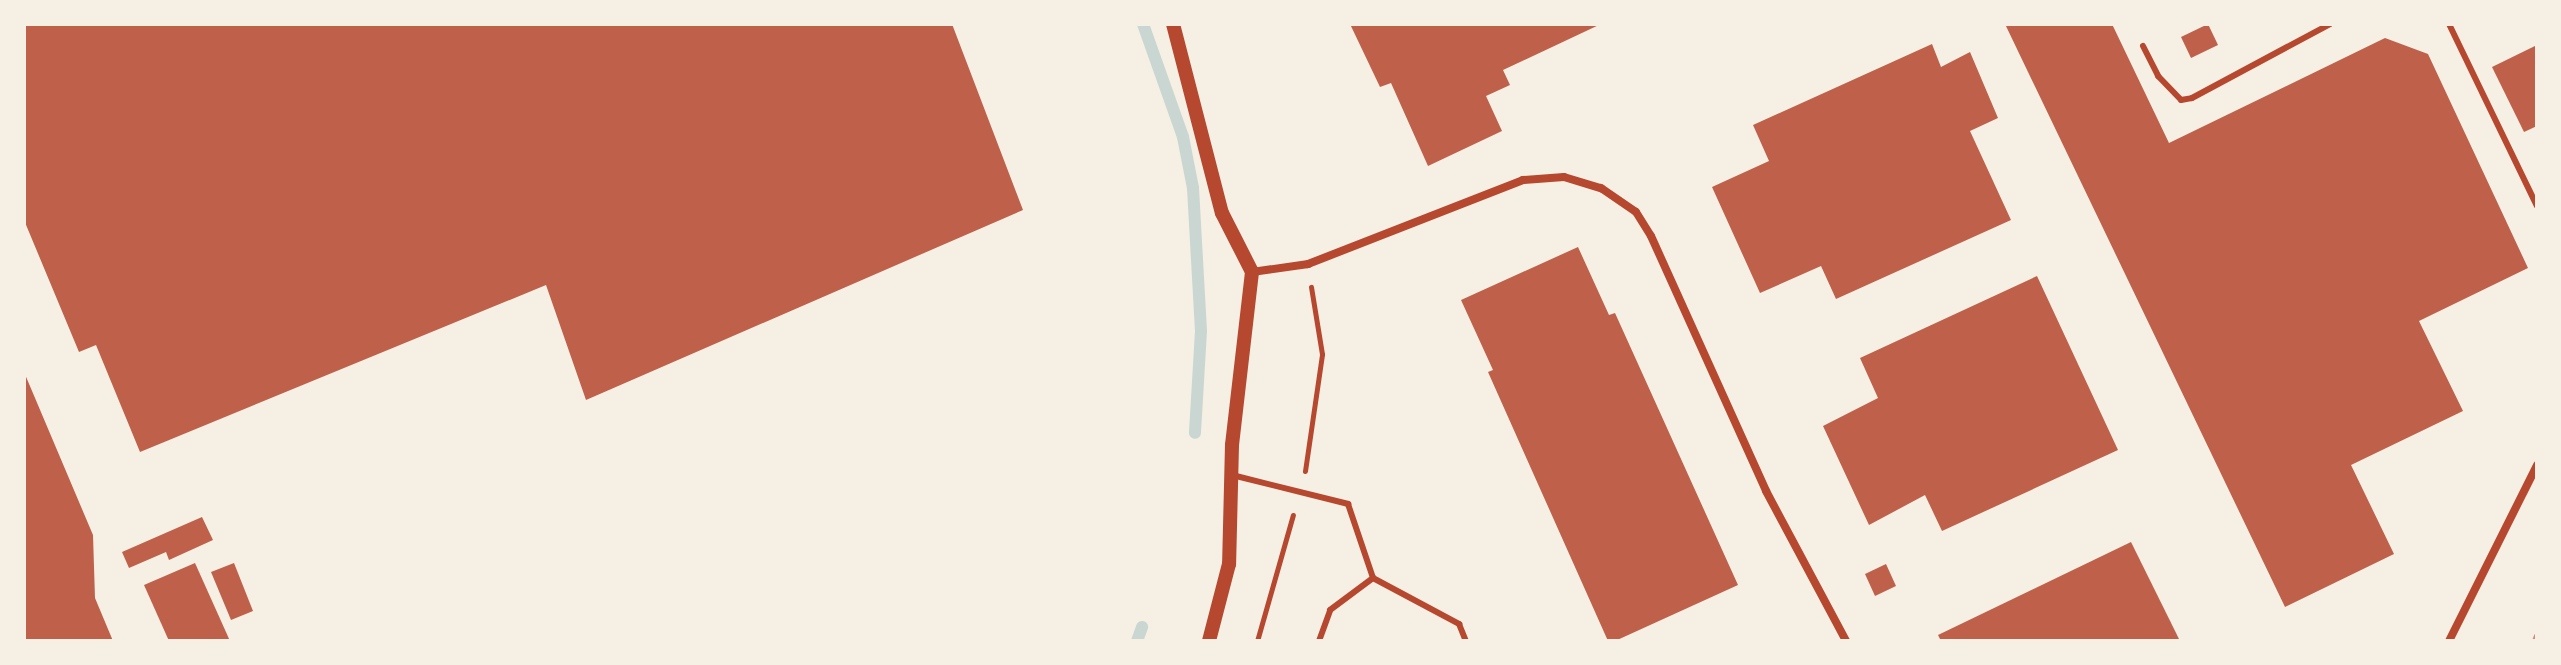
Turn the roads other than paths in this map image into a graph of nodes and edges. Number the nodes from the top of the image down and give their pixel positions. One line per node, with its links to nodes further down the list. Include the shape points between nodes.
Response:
1 (1173, 24): 6 (street, via 1222,213)
2 (2330, 24): 4 (lane, via 2181,100 2158,76)
3 (2449, 24): 5 (lane)
4 (2143, 46)
5 (2537, 206)
6 (1252, 272): 8 (street); 13 (street, via 1308,264 1523,180 1564,177 1601,188 1636,212 1651,236 1766,491)
7 (2537, 465): 14 (street)
8 (1231, 474): 9 (lane, via 1348,504); 10 (street, via 1229,564)
9 (1373, 578): 11 (lane, via 1330,610); 12 (lane, via 1459,624)
10 (1209, 641)
11 (1319, 641)
12 (1466, 641)
13 (1846, 641)
14 (2449, 641)

